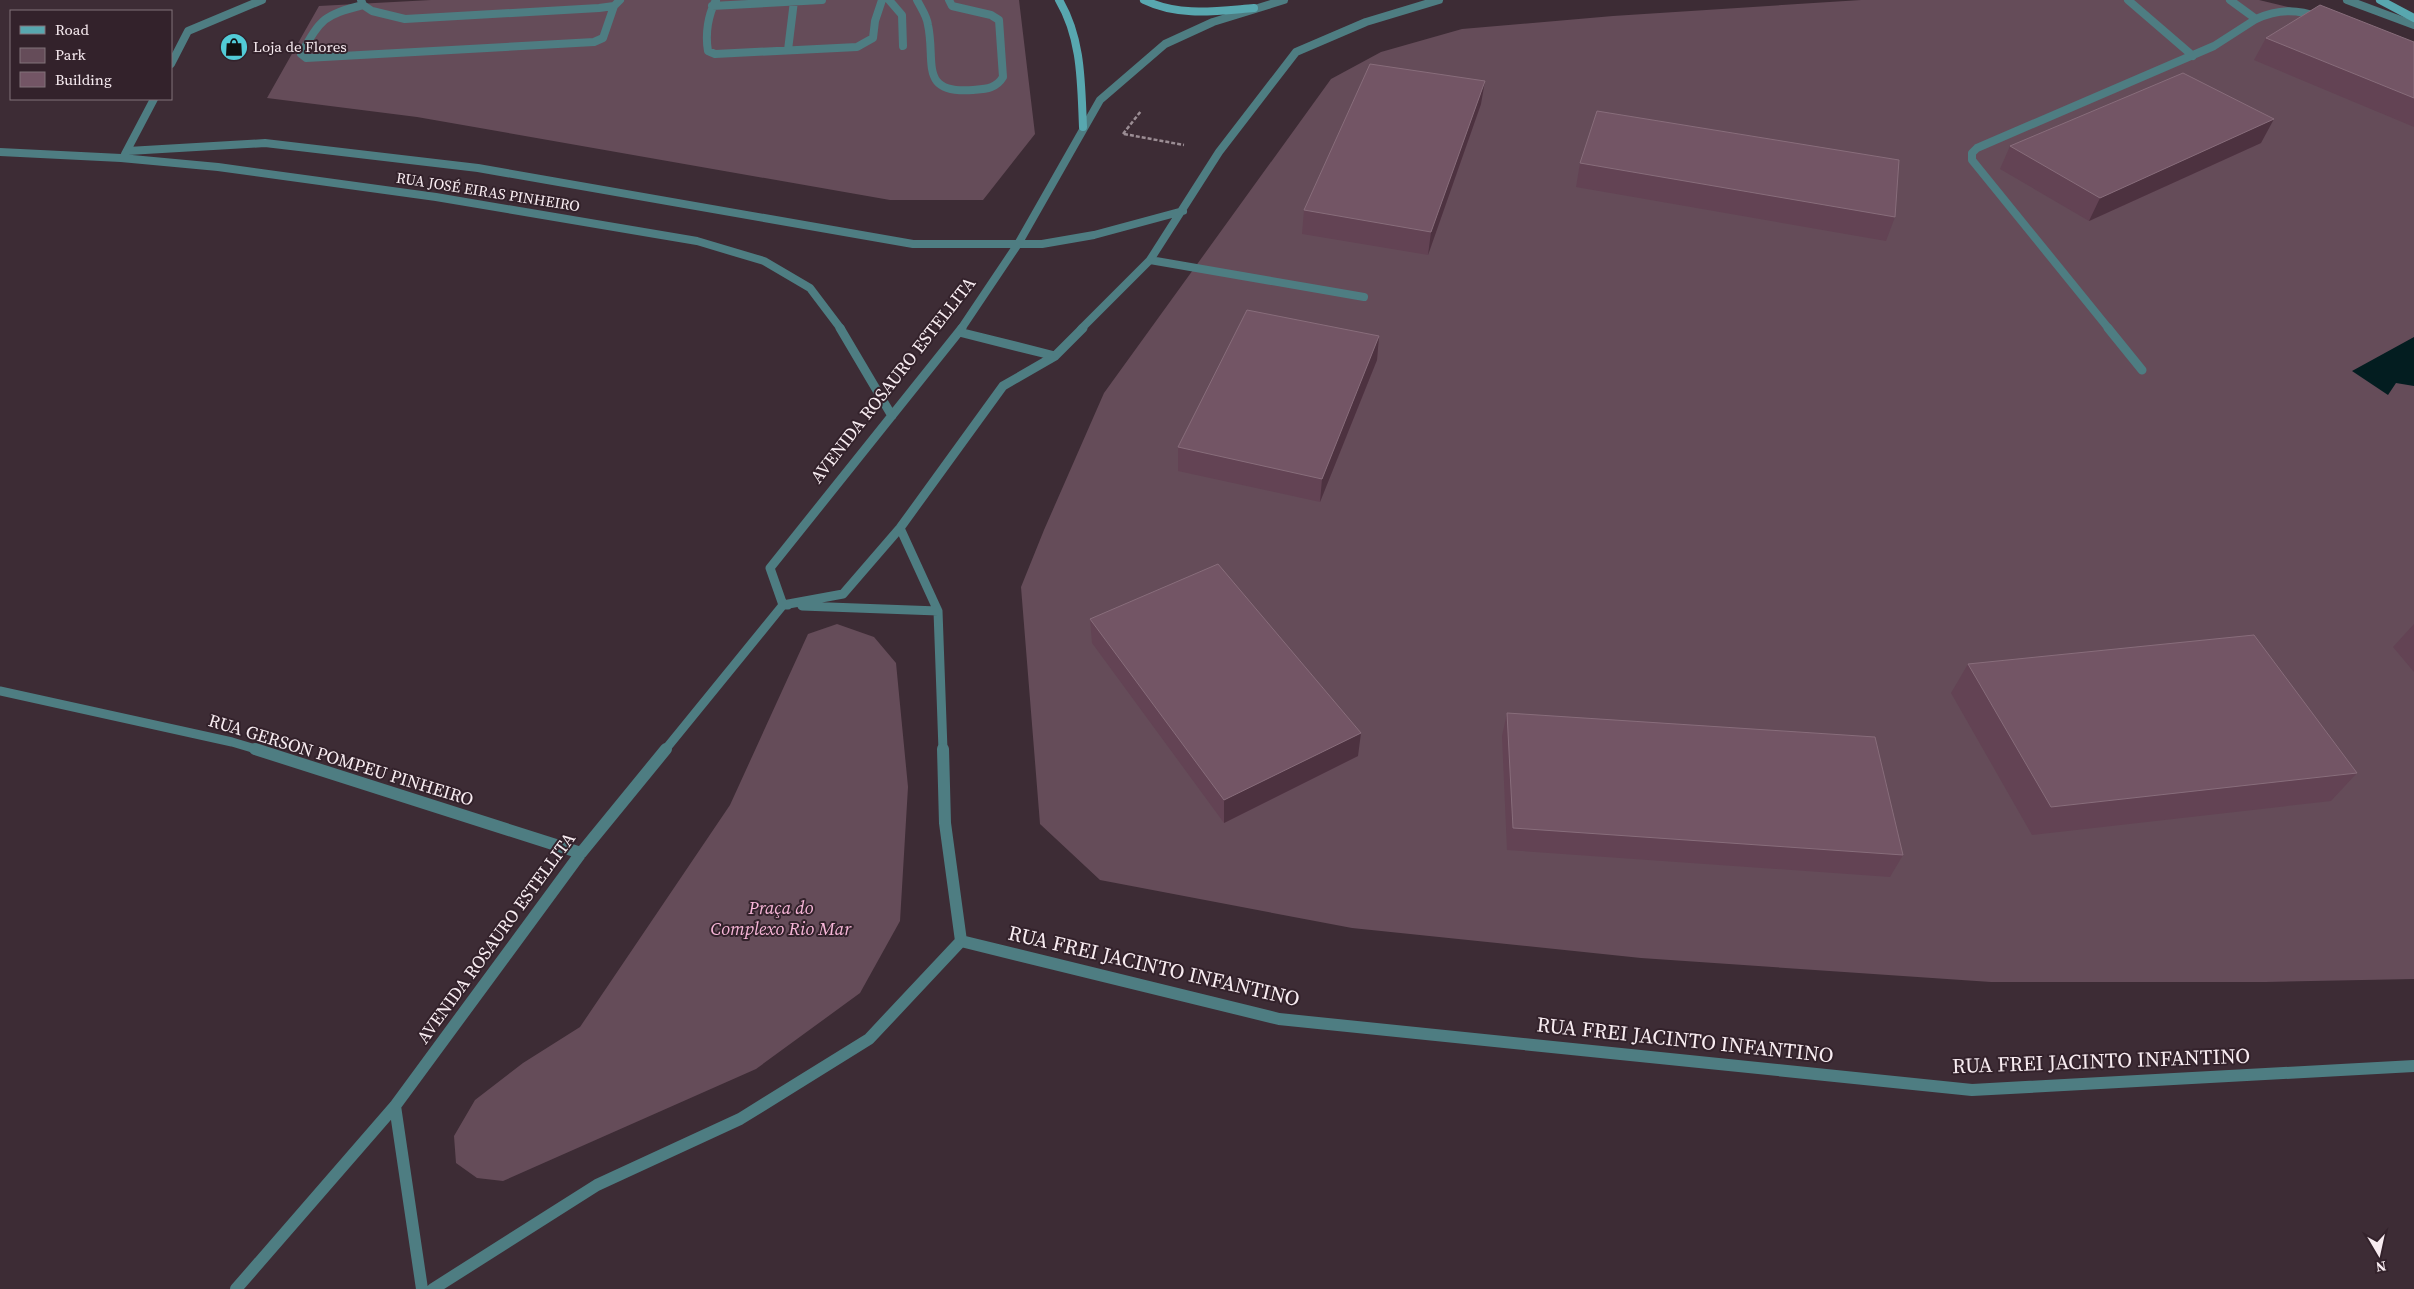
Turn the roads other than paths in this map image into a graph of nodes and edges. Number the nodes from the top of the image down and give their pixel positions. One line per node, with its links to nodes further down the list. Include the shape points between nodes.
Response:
1 (262, 0): 28 (street, via 188,31)
2 (620, 0): 19 (street)
3 (822, 0): 16 (street)
4 (882, 0): 26 (street, via 875,21 874,38 869,42 857,47)
5 (890, 0): 25 (street, via 904,15)
6 (917, 0): 7 (street, via 929,26 931,77 937,85 959,92 992,88 1003,77 999,20 991,14 952,6)
7 (949, 0)
8 (1059, 0): 30 (main road, via 1066,9 1077,41)
9 (1144, 0): 20 (main road, via 1173,10 1201,12)
10 (1284, 0): 20 (street, AVENIDA ROSAURO ESTELLITA)
11 (1439, 0): 34 (street, via 1366,22 1296,52 1219,152)
12 (2128, 0): 27 (street)
13 (2230, 0): 22 (street)
14 (2347, 0): 24 (street)
15 (2380, 0): 21 (main road)
16 (794, 2): 18 (street); 26 (street)
17 (362, 3): 19 (street, via 372,11 405,19); 19 (street, via 329,13 321,19 301,54 306,58 594,42 603,38)
18 (714, 3): 26 (street, via 706,44 708,51 715,54)
19 (614, 6)
20 (1254, 8): 30 (street, AVENIDA ROSAURO ESTELLITA, via 1164,44 1100,100)
21 (2414, 18)
22 (2256, 19): 23 (street, via 2272,11 2287,10 2304,11); 27 (street)
23 (2330, 21)
24 (2414, 25)
25 (903, 46)
26 (788, 50)
27 (2194, 56): 40 (street, via 1977,148 1972,153 1972,160)
28 (172, 62)
29 (153, 100): 31 (street)
30 (1082, 127): 35 (street, AVENIDA ROSAURO ESTELLITA, via 1078,142)
31 (128, 150): 33 (street); 35 (street, via 265,143 478,168 913,244)
32 (0, 152): 33 (street, RUA JOSÉ EIRAS PINHEIRO)
33 (121, 158): 41 (street, RUA JOSÉ EIRAS PINHEIRO, via 218,167 436,197 697,241 764,261 810,288 847,336)
34 (1183, 211): 35 (street, via 1094,236 1042,244); 36 (street)
35 (1018, 244): 38 (street, AVENIDA ROSAURO ESTELLITA)
36 (1150, 260): 37 (street); 39 (street)
37 (1364, 297)
38 (959, 332): 39 (street); 41 (street, AVENIDA ROSAURO ESTELLITA)
39 (1055, 356): 42 (street, via 1003,386)
40 (2142, 370)
41 (892, 416): 43 (street, AVENIDA ROSAURO ESTELLITA, via 770,568)
42 (900, 528): 43 (street, via 843,594); 44 (street)
43 (783, 605): 44 (street); 46 (street, AVENIDA ROSAURO ESTELLITA)
44 (938, 611): 47 (street, via 944,823)
45 (0, 691): 46 (street, RUA GERSON POMPEU PINHEIRO, via 232,742)
46 (581, 853): 49 (street, AVENIDA ROSAURO ESTELLITA)
47 (961, 941): 48 (street, RUA FREI JACINTO INFANTINO, via 1279,1018 1972,1090); 52 (street, via 869,1039 740,1119 597,1186)
48 (2414, 1066)
49 (395, 1106): 50 (street, AVENIDA ROSAURO ESTELLITA); 51 (street)
50 (236, 1289)
51 (422, 1289)
52 (433, 1289)

